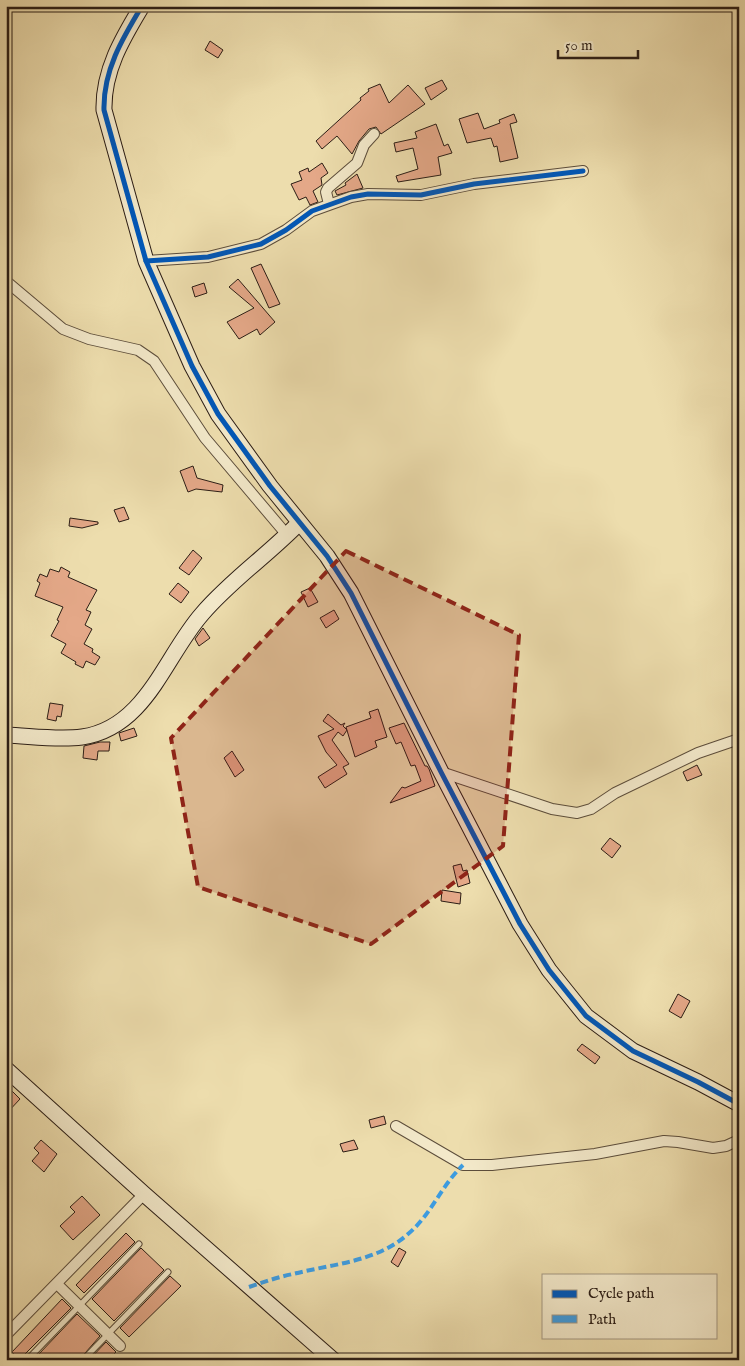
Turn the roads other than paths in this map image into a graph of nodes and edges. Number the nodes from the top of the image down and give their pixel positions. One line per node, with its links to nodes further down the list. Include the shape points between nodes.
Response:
1 (142, 6): 5 (street, via 109,69 103,91 110,138)
2 (374, 134): 4 (street, via 364,145 357,163 328,188)
3 (583, 171): 4 (street, via 474,184 421,195 351,196)
4 (329, 204): 5 (street, via 312,211 261,244 208,257)
5 (146, 262): 7 (street, via 192,366 218,414)
6 (6, 281): 8 (street, via 63,329 89,339 138,350 154,360 205,438)
7 (299, 523): 8 (street); 11 (street, via 351,592)
8 (287, 535): 9 (street, via 201,615 126,719 100,733 82,737)
9 (6, 735)
10 (739, 739): 11 (street, via 689,757 615,793 591,809 577,813 552,809)
11 (441, 772): 13 (street, via 548,970 586,1016 633,1051)
12 (6, 1069): 16 (street)
13 (739, 1104)
14 (396, 1126): 15 (street, via 463,1165 595,1154 664,1142 713,1148)
15 (739, 1140)
16 (144, 1194): 19 (street); 26 (street)
17 (139, 1244): 20 (lane)
18 (168, 1272): 21 (lane)
19 (57, 1284): 20 (street); 22 (street)
20 (80, 1306): 21 (street); 24 (lane)
21 (108, 1334): 23 (street); 25 (lane)
22 (6, 1336)
23 (120, 1346)
24 (28, 1360)
25 (83, 1360)
26 (333, 1360)

